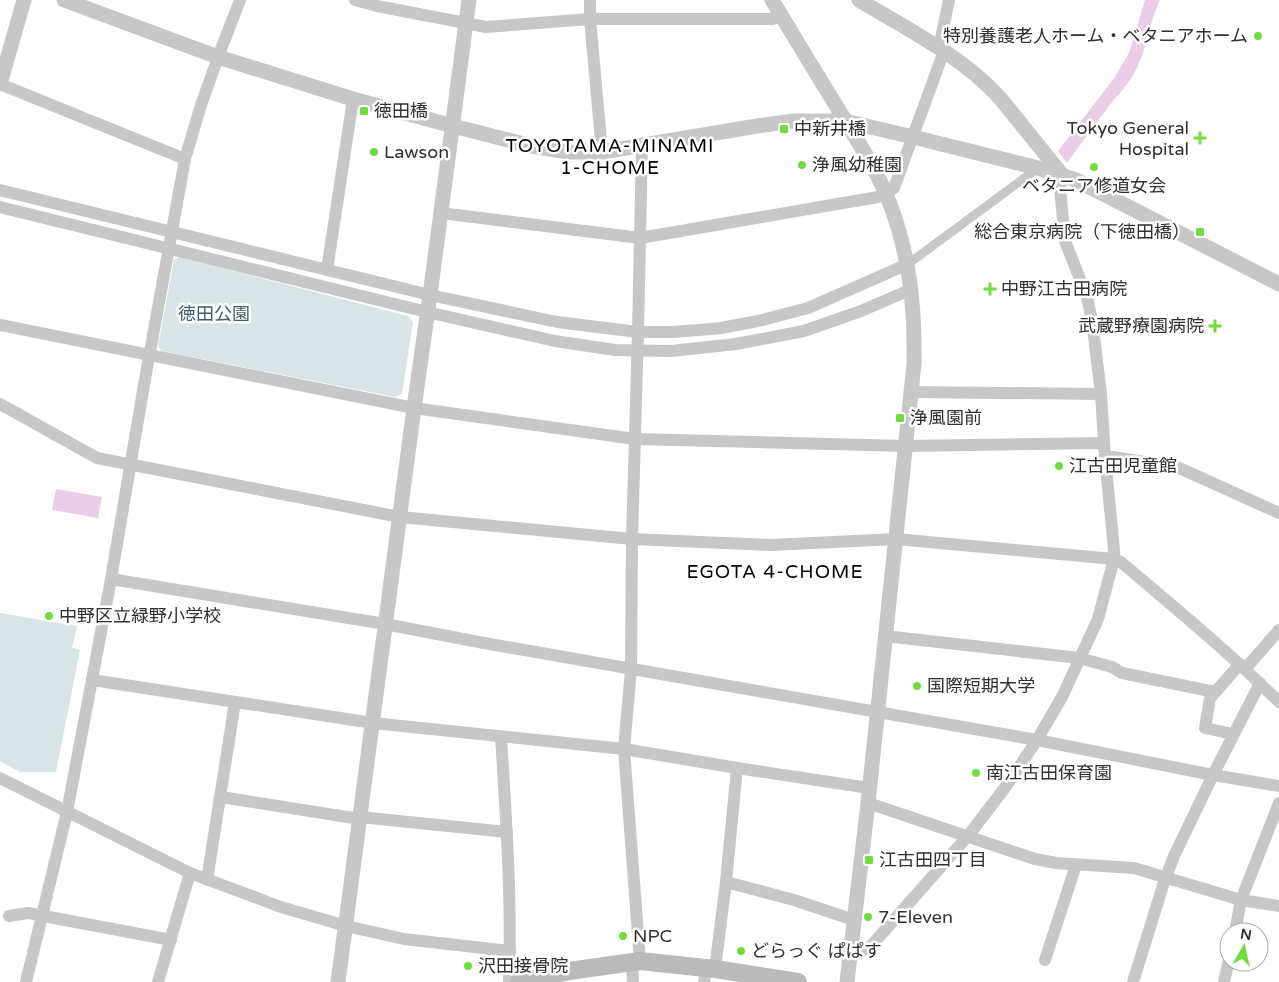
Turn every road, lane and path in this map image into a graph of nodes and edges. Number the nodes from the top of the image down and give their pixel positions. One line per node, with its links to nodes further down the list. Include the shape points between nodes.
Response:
1 (24, 0): 15 (street)
2 (64, 0): 14 (street)
3 (240, 0): 14 (street)
4 (355, 0): 12 (street)
5 (469, 0): 12 (street)
6 (590, 0): 11 (street)
7 (772, 0): 10 (street)
8 (859, 0): 13 (street)
9 (949, 0): 13 (street)
10 (781, 16): 11 (street, via 773,19); 17 (street)
11 (590, 19): 12 (street, via 486,27); 21 (street)
12 (466, 24): 18 (street)
13 (941, 50): 19 (street); 23 (street, via 989,86)
14 (218, 57): 16 (street); 22 (street)
15 (0, 84): 22 (street)
16 (353, 99): 18 (street); 33 (street)
17 (845, 121): 19 (street); 20 (street, via 793,121); 26 (street)
18 (453, 126): 21 (street, via 532,146 568,152); 28 (street)
19 (913, 137): 23 (street); 26 (street, via 894,188)
20 (642, 146): 21 (street); 30 (street)
21 (602, 152)
22 (185, 159): 29 (street)
23 (1044, 163): 24 (street); 32 (street)
24 (1062, 174): 34 (street); 43 (street, via 1060,188 1065,241 1087,297)
25 (0, 190): 29 (street)
26 (886, 194): 30 (street); 32 (street)
27 (0, 207): 31 (street)
28 (441, 213): 30 (street); 36 (street)
29 (172, 232): 31 (street); 33 (street)
30 (640, 238): 39 (street)
31 (170, 249): 37 (street); 41 (street)
32 (908, 264): 35 (street); 39 (street, via 808,308 758,321 707,329)
33 (327, 270): 36 (street)
34 (1279, 284)
35 (912, 289): 40 (street, via 804,331 736,344 671,351); 42 (street, via 914,364)
36 (430, 295): 37 (street); 39 (street, via 557,322)
37 (428, 312): 40 (street, via 555,341); 45 (street)
38 (0, 325): 41 (street)
39 (638, 332): 40 (street)
40 (638, 350): 46 (street)
41 (149, 355): 45 (street); 50 (street)
42 (911, 392): 43 (street); 48 (street)
43 (1101, 394): 47 (street)
44 (0, 405): 50 (street, via 97,458)
45 (414, 408): 46 (street); 52 (street)
46 (635, 439): 48 (street); 54 (street)
47 (1104, 443): 48 (street); 49 (street)
48 (906, 446): 53 (street)
49 (1105, 457): 51 (street, via 1176,467); 55 (street)
50 (131, 465): 52 (street); 56 (street)
51 (1279, 513)
52 (400, 517): 54 (street); 57 (street)
53 (896, 538): 54 (street, via 771,545); 55 (street); 59 (street)
54 (632, 539): 62 (street)
55 (1114, 559): 60 (street, via 1098,619); 61 (street)
56 (111, 579): 57 (street); 63 (street)
57 (385, 624): 62 (street); 69 (street)
58 (1279, 630): 61 (street)
59 (885, 636): 60 (street); 68 (street)
60 (1079, 658): 65 (street, via 1112,667 1122,674); 72 (street, via 1062,698)
61 (1242, 666): 64 (street); 65 (street)
62 (631, 669): 68 (street); 73 (street)
63 (92, 680): 66 (street); 82 (street)
64 (1260, 682): 67 (street); 70 (street)
65 (1215, 692): 70 (street, via 1210,698 1205,728)
66 (235, 702): 69 (street); 79 (street)
67 (1279, 702)
68 (877, 712): 72 (street); 78 (street)
69 (373, 723): 71 (street); 83 (street)
70 (1233, 734): 75 (street)
71 (501, 736): 73 (street); 84 (street)
72 (1036, 740): 75 (street); 85 (street)
73 (624, 749): 74 (street); 102 (street)
74 (737, 768): 78 (street); 90 (street)
75 (1213, 775): 77 (street); 88 (street)
76 (0, 778): 82 (street)
77 (1279, 786)
78 (869, 788): 80 (street)
79 (221, 797): 83 (street); 89 (street)
80 (868, 803): 85 (street); 95 (street)
81 (1279, 803): 91 (street)
82 (67, 812): 87 (street); 93 (street)
83 (360, 818): 84 (street); 97 (street)
84 (507, 832): 99 (street)
85 (968, 836): 86 (street, via 1035,859); 100 (street, via 871,946)
86 (1076, 865): 88 (street, via 1134,868); 101 (street)
87 (190, 873): 89 (street); 98 (street)
88 (1165, 879): 91 (street); 112 (street)
89 (207, 880): 97 (street)
90 (726, 882): 95 (street); 103 (street)
91 (1241, 900): 92 (street); 96 (street)
92 (1279, 906)
93 (43, 915): 94 (street); 98 (street); 104 (street)
94 (9, 916)
95 (854, 920): 100 (street)
96 (1237, 922)
97 (346, 926): 99 (street, via 404,939); 106 (street)
98 (171, 940): 105 (street)
99 (510, 951): 107 (street)
100 (850, 958): 111 (street)
101 (1045, 960)
102 (636, 962): 103 (main road); 108 (main road); 109 (street)
103 (708, 973): 110 (main road)
104 (26, 982)
105 (158, 982)
106 (338, 982)
107 (509, 982)
108 (519, 982)
109 (633, 982)
110 (798, 982)
111 (848, 982)
112 (1133, 982)

